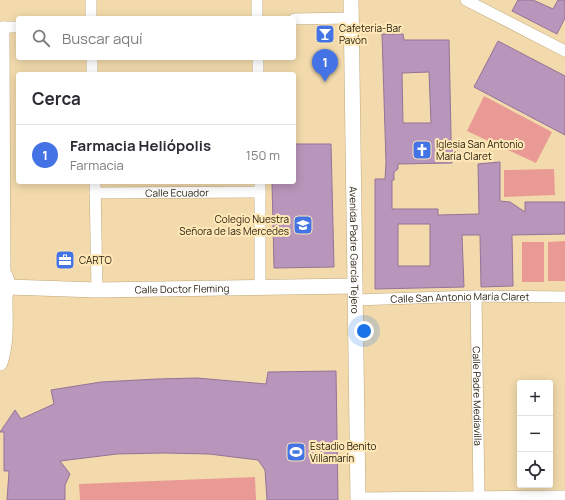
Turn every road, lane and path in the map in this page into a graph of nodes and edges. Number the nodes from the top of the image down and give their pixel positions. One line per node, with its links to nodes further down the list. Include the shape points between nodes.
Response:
1 (91, 0): 5 (street)
2 (257, 0): 6 (street)
3 (351, 0): 7 (street, Avenida Padre García Tejero)
4 (466, 0): 11 (street)
5 (91, 16)
6 (257, 16)
7 (351, 18): 8 (street); 22 (street, Avenida Padre García Tejero)
8 (296, 19)
9 (2, 27): 10 (street); 19 (street)
10 (16, 27)
11 (565, 51)
12 (92, 60): 14 (street)
13 (258, 60): 15 (street)
14 (92, 72)
15 (258, 72)
16 (94, 184): 18 (street)
17 (260, 187): 18 (street, Calle Ecuador); 20 (street)
18 (95, 193): 21 (street)
19 (4, 286): 21 (street, Calle Doctor Fleming); 25 (street, via 6,333)
20 (260, 287): 21 (street, Calle Doctor Fleming); 22 (street, Calle Doctor Fleming)
21 (97, 290)
22 (355, 293): 23 (street, Calle San Antonio María Claret); 28 (street, Avenida Padre García Tejero)
23 (476, 296): 24 (street, Calle San Antonio María Claret); 27 (street, Calle Padre Mediavilla)
24 (565, 297)
25 (0, 363)
26 (565, 496): 27 (street)
27 (479, 497): 28 (street)
28 (358, 499)

